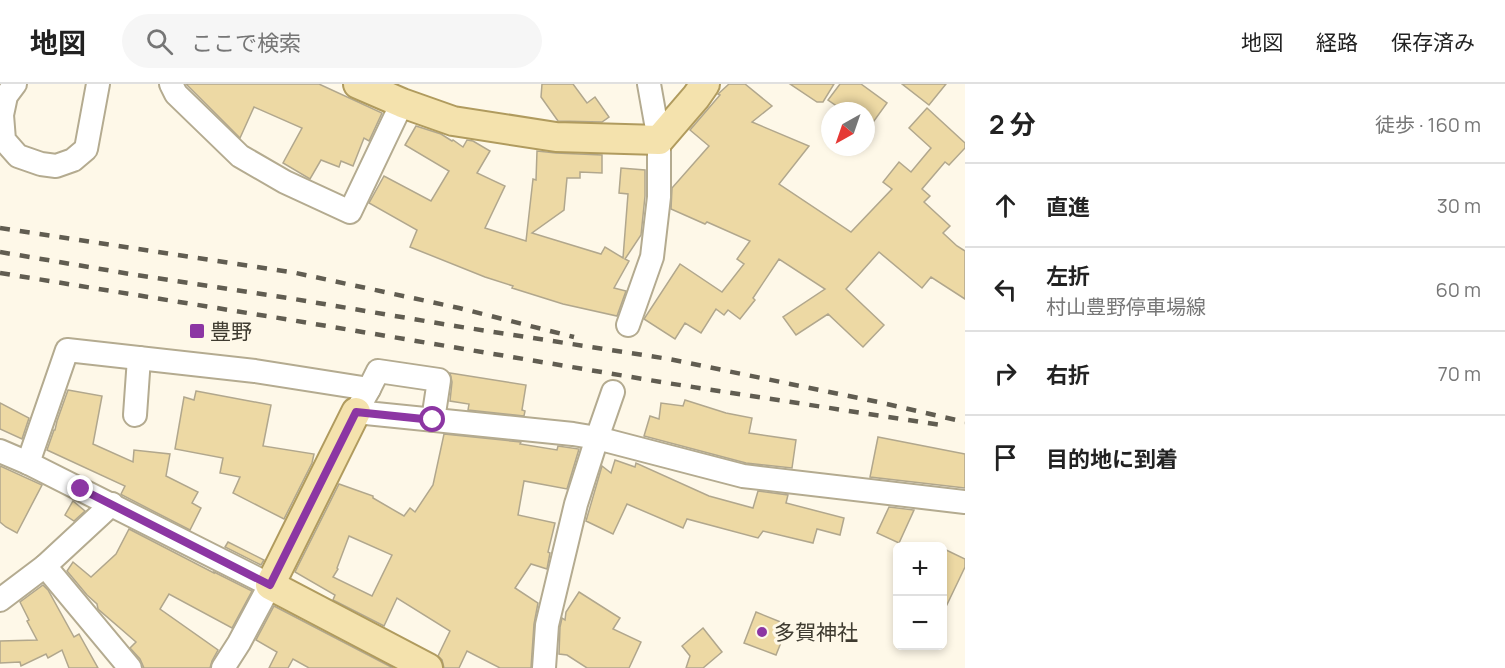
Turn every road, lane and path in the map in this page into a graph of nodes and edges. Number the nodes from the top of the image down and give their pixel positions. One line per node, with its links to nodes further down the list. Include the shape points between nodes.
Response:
1 (15, 84): 2 (street, via 6,96 2,115 4,140 18,156 56,166 73,160 86,149)
2 (98, 84)
3 (171, 84): 7 (street, via 176,94 240,156 350,212)
4 (358, 84): 7 (main road)
5 (649, 84): 8 (street)
6 (705, 84): 8 (main road)
7 (399, 95): 8 (main road, via 453,121 556,137)
8 (660, 140): 9 (street, via 652,257)
9 (628, 325)
10 (139, 358): 12 (street, via 255,371); 13 (street); 17 (street, via 67,350)
11 (614, 392): 15 (street)
12 (362, 401): 14 (street); 14 (street, via 378,371 438,380); 21 (main road)
13 (135, 415)
14 (433, 420): 15 (street)
15 (597, 438): 18 (street, via 743,476); 26 (street, via 576,504 547,625)
16 (0, 451): 17 (street)
17 (28, 463): 19 (street)
18 (965, 502)
19 (112, 504): 20 (street); 21 (street)
20 (45, 566): 22 (street); 23 (street)
21 (270, 585): 24 (street); 25 (main road)
22 (0, 600)
23 (130, 668)
24 (223, 668)
25 (428, 668)
26 (544, 668)

